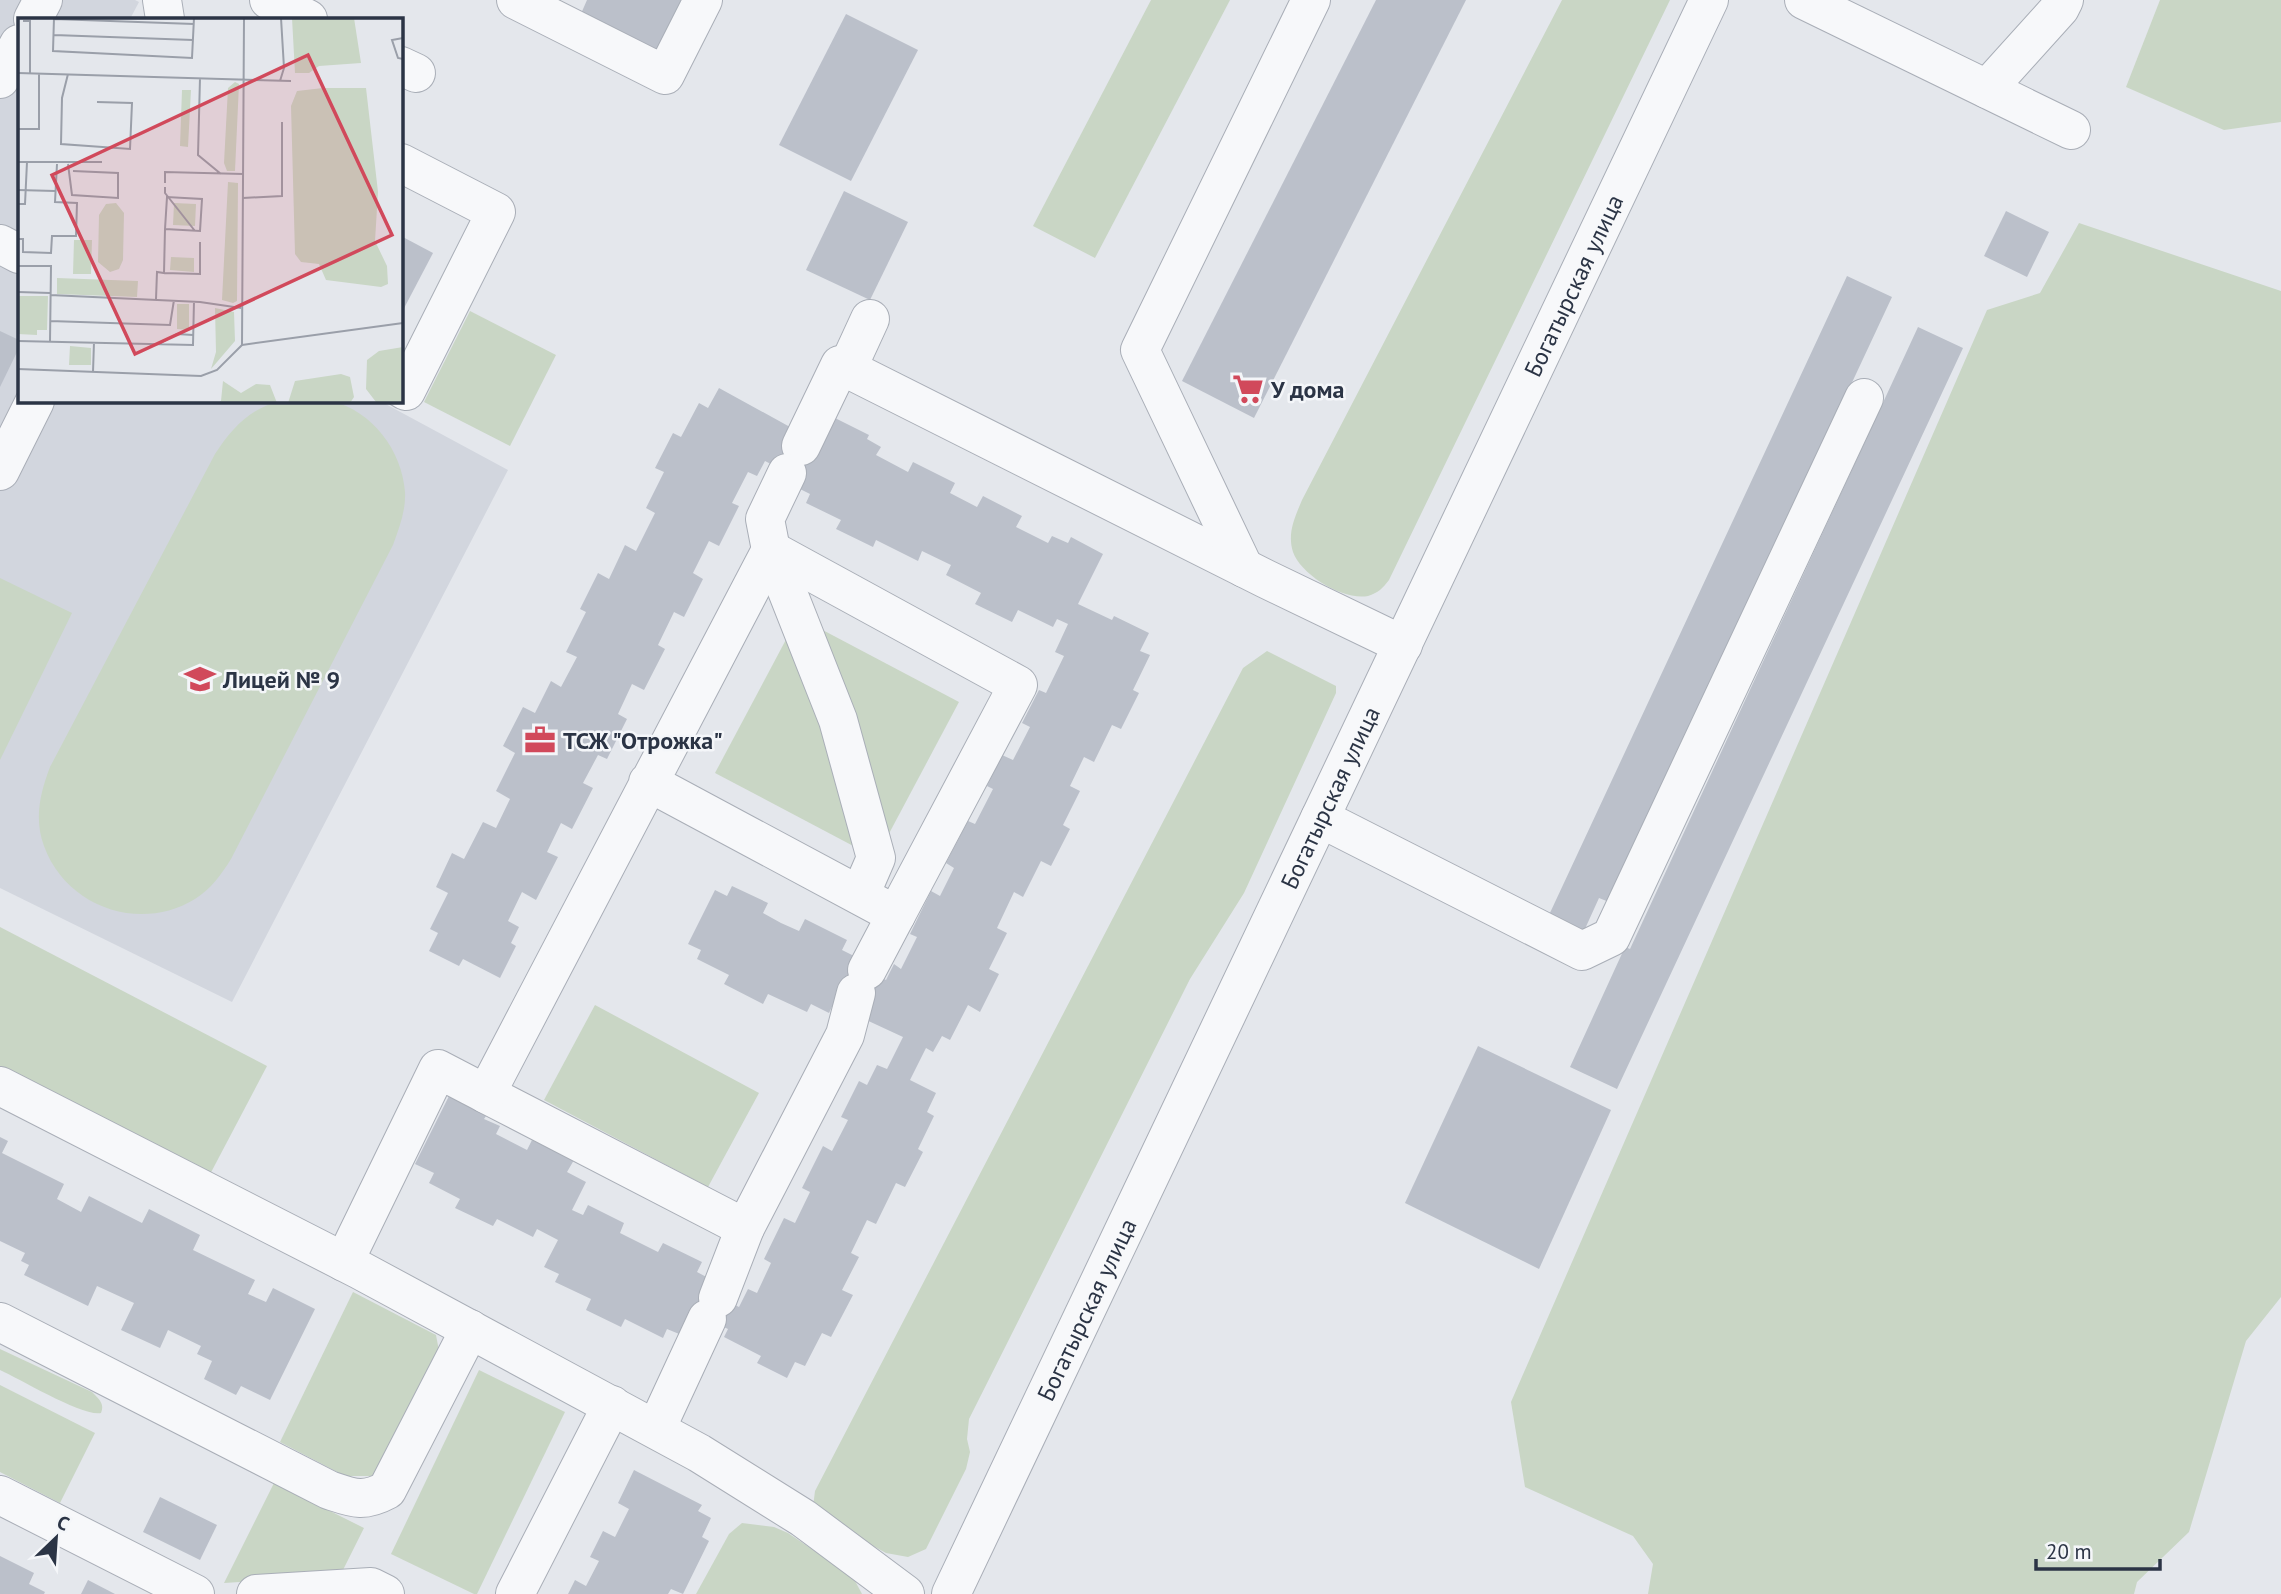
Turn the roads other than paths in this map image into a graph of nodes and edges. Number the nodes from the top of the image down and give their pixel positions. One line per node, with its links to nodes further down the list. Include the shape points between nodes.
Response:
1 (43, 0): 10 (street)
2 (162, 0): 11 (street)
3 (270, 0): 12 (street)
4 (516, 0): 5 (street, via 665,75)
5 (703, 0)
6 (1311, 0): 27 (street, via 1140,350)
7 (1709, 0): 28 (street, Богатырская улица)
8 (1804, 0): 15 (street)
9 (2064, 0): 15 (street)
10 (34, 18)
11 (164, 18)
12 (306, 18)
13 (18, 46): 14 (street)
14 (0, 79)
15 (1987, 89): 16 (street)
16 (2071, 130)
17 (402, 164): 22 (street, via 496,212 406,391)
18 (0, 244): 19 (street)
19 (18, 253)
20 (870, 319): 21 (street)
21 (848, 369): 26 (street, via 840,365 765,519); 27 (street)
22 (402, 389)
23 (1864, 398): 30 (street, via 1611,937 1582,951)
24 (34, 402): 25 (street)
25 (0, 471)
26 (771, 550): 29 (street); 31 (street, via 838,720 876,858); 32 (street, via 1018,685)
27 (1244, 568): 28 (street)
28 (1403, 645): 30 (street, Богатырская улица)
29 (648, 782): 31 (street); 34 (street)
30 (1320, 818): 47 (street, Богатырская улица)
31 (860, 895): 32 (street)
32 (896, 915): 35 (street, via 861,982 845,1035)
33 (0, 1086): 36 (street)
34 (486, 1094): 35 (street); 36 (street, via 438,1069)
35 (745, 1228): 40 (street, via 713,1309)
36 (344, 1262): 38 (street)
37 (0, 1322): 38 (street, via 318,1485 357,1499 374,1498 387,1490)
38 (470, 1329): 39 (street)
39 (612, 1405): 40 (street); 45 (street)
40 (656, 1429): 46 (street, via 803,1518)
41 (0, 1495): 42 (street)
42 (195, 1594)
43 (256, 1594): 44 (street, via 371,1587)
44 (385, 1594)
45 (515, 1594)
46 (905, 1594)
47 (951, 1594)

